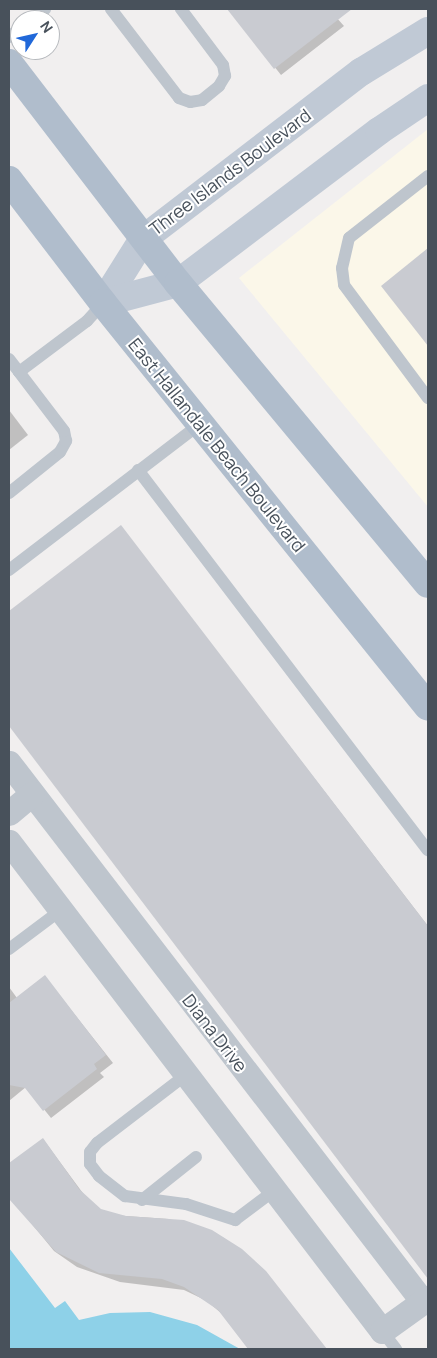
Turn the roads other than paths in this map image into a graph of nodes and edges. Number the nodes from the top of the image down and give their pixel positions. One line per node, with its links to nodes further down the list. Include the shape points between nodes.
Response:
1 (111, 9): 2 (lane, via 179,98 190,102 202,100 220,86 225,76 223,65)
2 (181, 9)
3 (428, 31): 8 (street, Three Islands Boulevard, via 361,72)
4 (9, 62): 8 (main road)
5 (428, 98): 9 (street, via 379,131)
6 (428, 176): 13 (lane, via 349,238 342,268 344,285)
7 (9, 180): 10 (main road, East Hallandale Beach Boulevard)
8 (143, 239): 9 (main road); 10 (street, Three Islands Boulevard)
9 (178, 283): 10 (street); 18 (main road)
10 (103, 303): 12 (lane, via 87,321); 14 (main road, East Hallandale Beach Boulevard)
11 (9, 359): 12 (lane)
12 (19, 372): 16 (lane, via 64,431 66,441 60,452)
13 (428, 398)
14 (200, 424): 15 (lane); 19 (main road, East Hallandale Beach Boulevard)
15 (138, 470): 17 (lane); 23 (lane)
16 (9, 493)
17 (9, 570)
18 (428, 584)
19 (428, 707)
20 (9, 764): 21 (street, Diana Drive)
21 (32, 794): 22 (street); 31 (street, Diana Drive)
22 (9, 813)
23 (428, 850)
24 (12, 853): 25 (street)
25 (61, 910): 26 (lane); 27 (street)
26 (9, 949)
27 (187, 1074): 29 (street); 30 (lane, via 96,1143 90,1152 90,1164 99,1176 125,1196)
28 (196, 1158): 30 (lane)
29 (275, 1190): 30 (lane, via 235,1220 186,1204); 32 (street)
30 (142, 1200)
31 (426, 1300): 32 (street)
32 (389, 1340)

